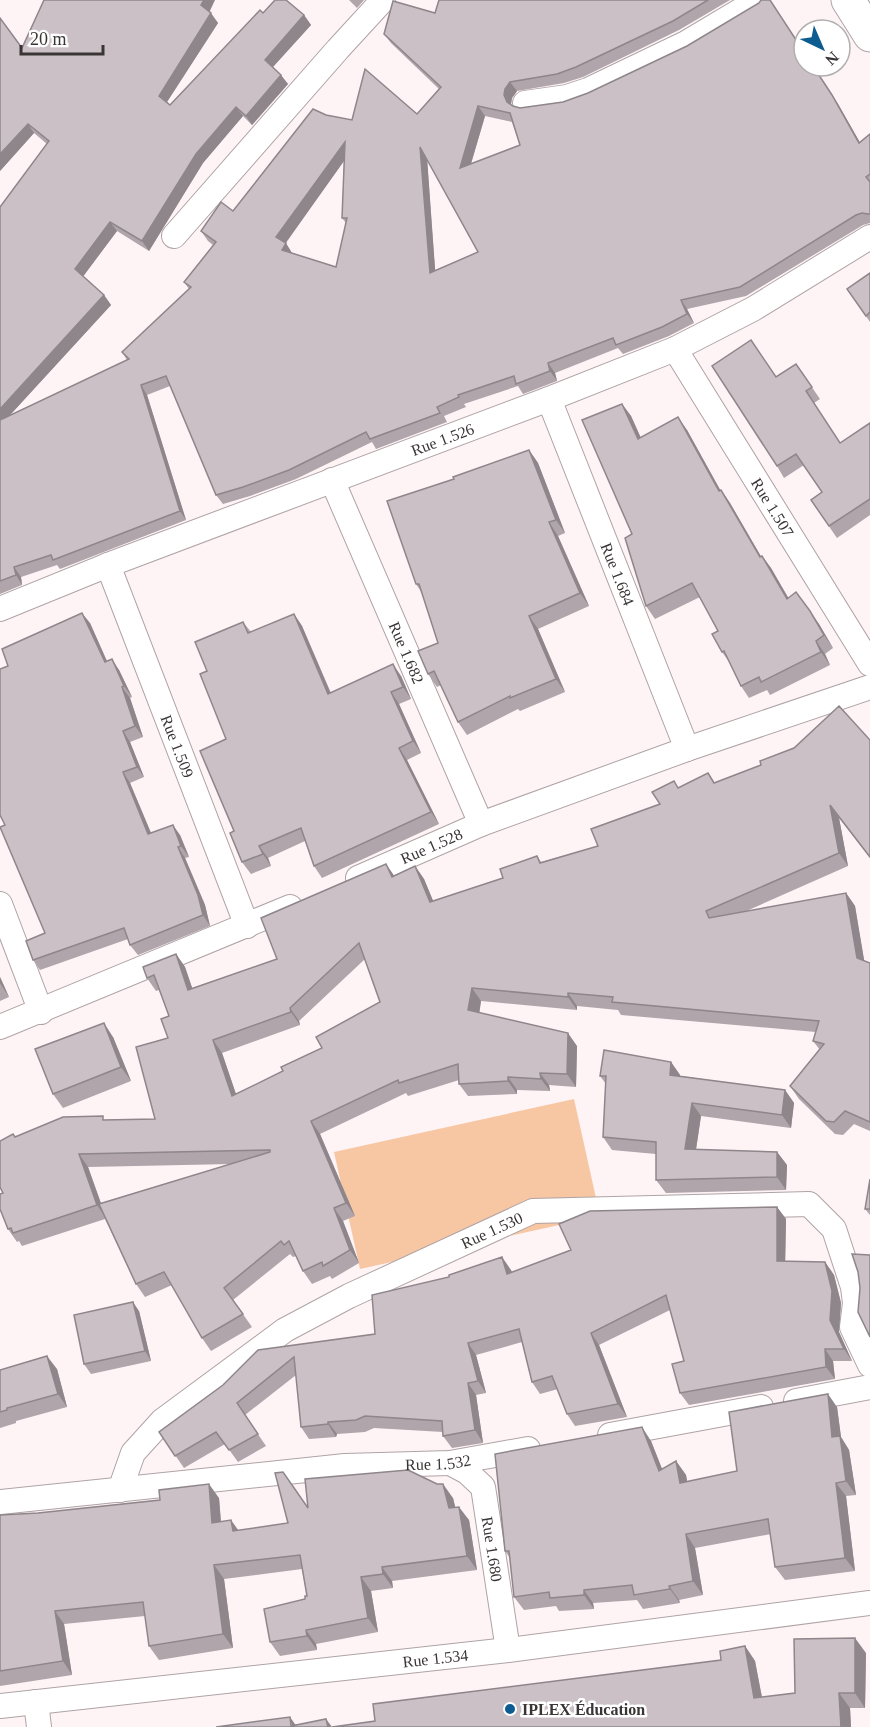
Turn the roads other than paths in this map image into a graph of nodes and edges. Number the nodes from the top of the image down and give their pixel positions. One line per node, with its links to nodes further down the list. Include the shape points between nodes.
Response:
1 (383, 0): 6 (street)
2 (758, 0): 5 (street, via 686,43 588,90)
3 (848, 0): 4 (main road)
4 (870, 35)
5 (525, 103)
6 (174, 236)
7 (870, 237): 8 (street, Rue 1.526, via 753,309)
8 (675, 350): 9 (street, Rue 1.526); 13 (street, Rue 1.507)
9 (549, 399): 10 (street, Rue 1.526); 15 (street, Rue 1.684)
10 (332, 480): 11 (street, Rue 1.526); 16 (street, Rue 1.682)
11 (108, 565): 12 (street, Rue 1.526); 20 (street, Rue 1.509)
12 (0, 609)
13 (870, 664)
14 (870, 687): 15 (street, Rue 1.528)
15 (687, 749): 16 (street, Rue 1.528)
16 (482, 824): 17 (street, Rue 1.528)
17 (343, 885)
18 (311, 898): 20 (street)
19 (0, 904): 21 (street)
20 (247, 926): 21 (street)
21 (41, 1012): 22 (street)
22 (0, 1027)
23 (870, 1365): 28 (street, Rue 1.530, via 852,1327 853,1287 834,1229 809,1204 533,1211 285,1330 162,1420 134,1453)
24 (870, 1387): 25 (street)
25 (590, 1438)
26 (555, 1444): 27 (street, Rue 1.532)
27 (450, 1463): 28 (street, Rue 1.532, via 345,1466); 31 (street, Rue 1.680, via 483,1487)
28 (120, 1490): 29 (street, Rue 1.532)
29 (0, 1502)
30 (870, 1603): 31 (street, Rue 1.534)
31 (508, 1650): 32 (street, Rue 1.534)
32 (36, 1702): 33 (street, Rue 1.534); 34 (street)
33 (0, 1706)
34 (39, 1727)

